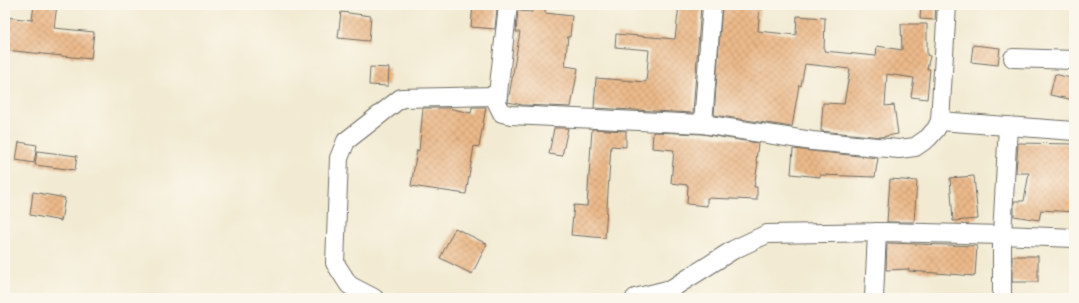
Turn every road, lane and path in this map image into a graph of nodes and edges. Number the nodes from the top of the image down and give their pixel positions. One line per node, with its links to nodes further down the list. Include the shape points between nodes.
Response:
1 (508, 5): 6 (street)
2 (712, 5): 8 (street)
3 (947, 5): 7 (street)
4 (1013, 58): 5 (street)
5 (1074, 60)
6 (497, 96): 8 (street, via 498,108 511,115); 14 (street, via 401,98 346,141 339,158 335,263 349,285)
7 (940, 121): 8 (street, via 928,138 915,147 899,149 812,140); 9 (street)
8 (704, 124)
9 (1008, 126): 10 (street); 12 (street)
10 (1074, 131)
11 (877, 232): 12 (street); 15 (street, via 767,234 733,250 670,289); 16 (street)
12 (1002, 235): 13 (street); 17 (street)
13 (1074, 238)
14 (374, 298)
15 (635, 298)
16 (874, 298)
17 (1002, 298)

